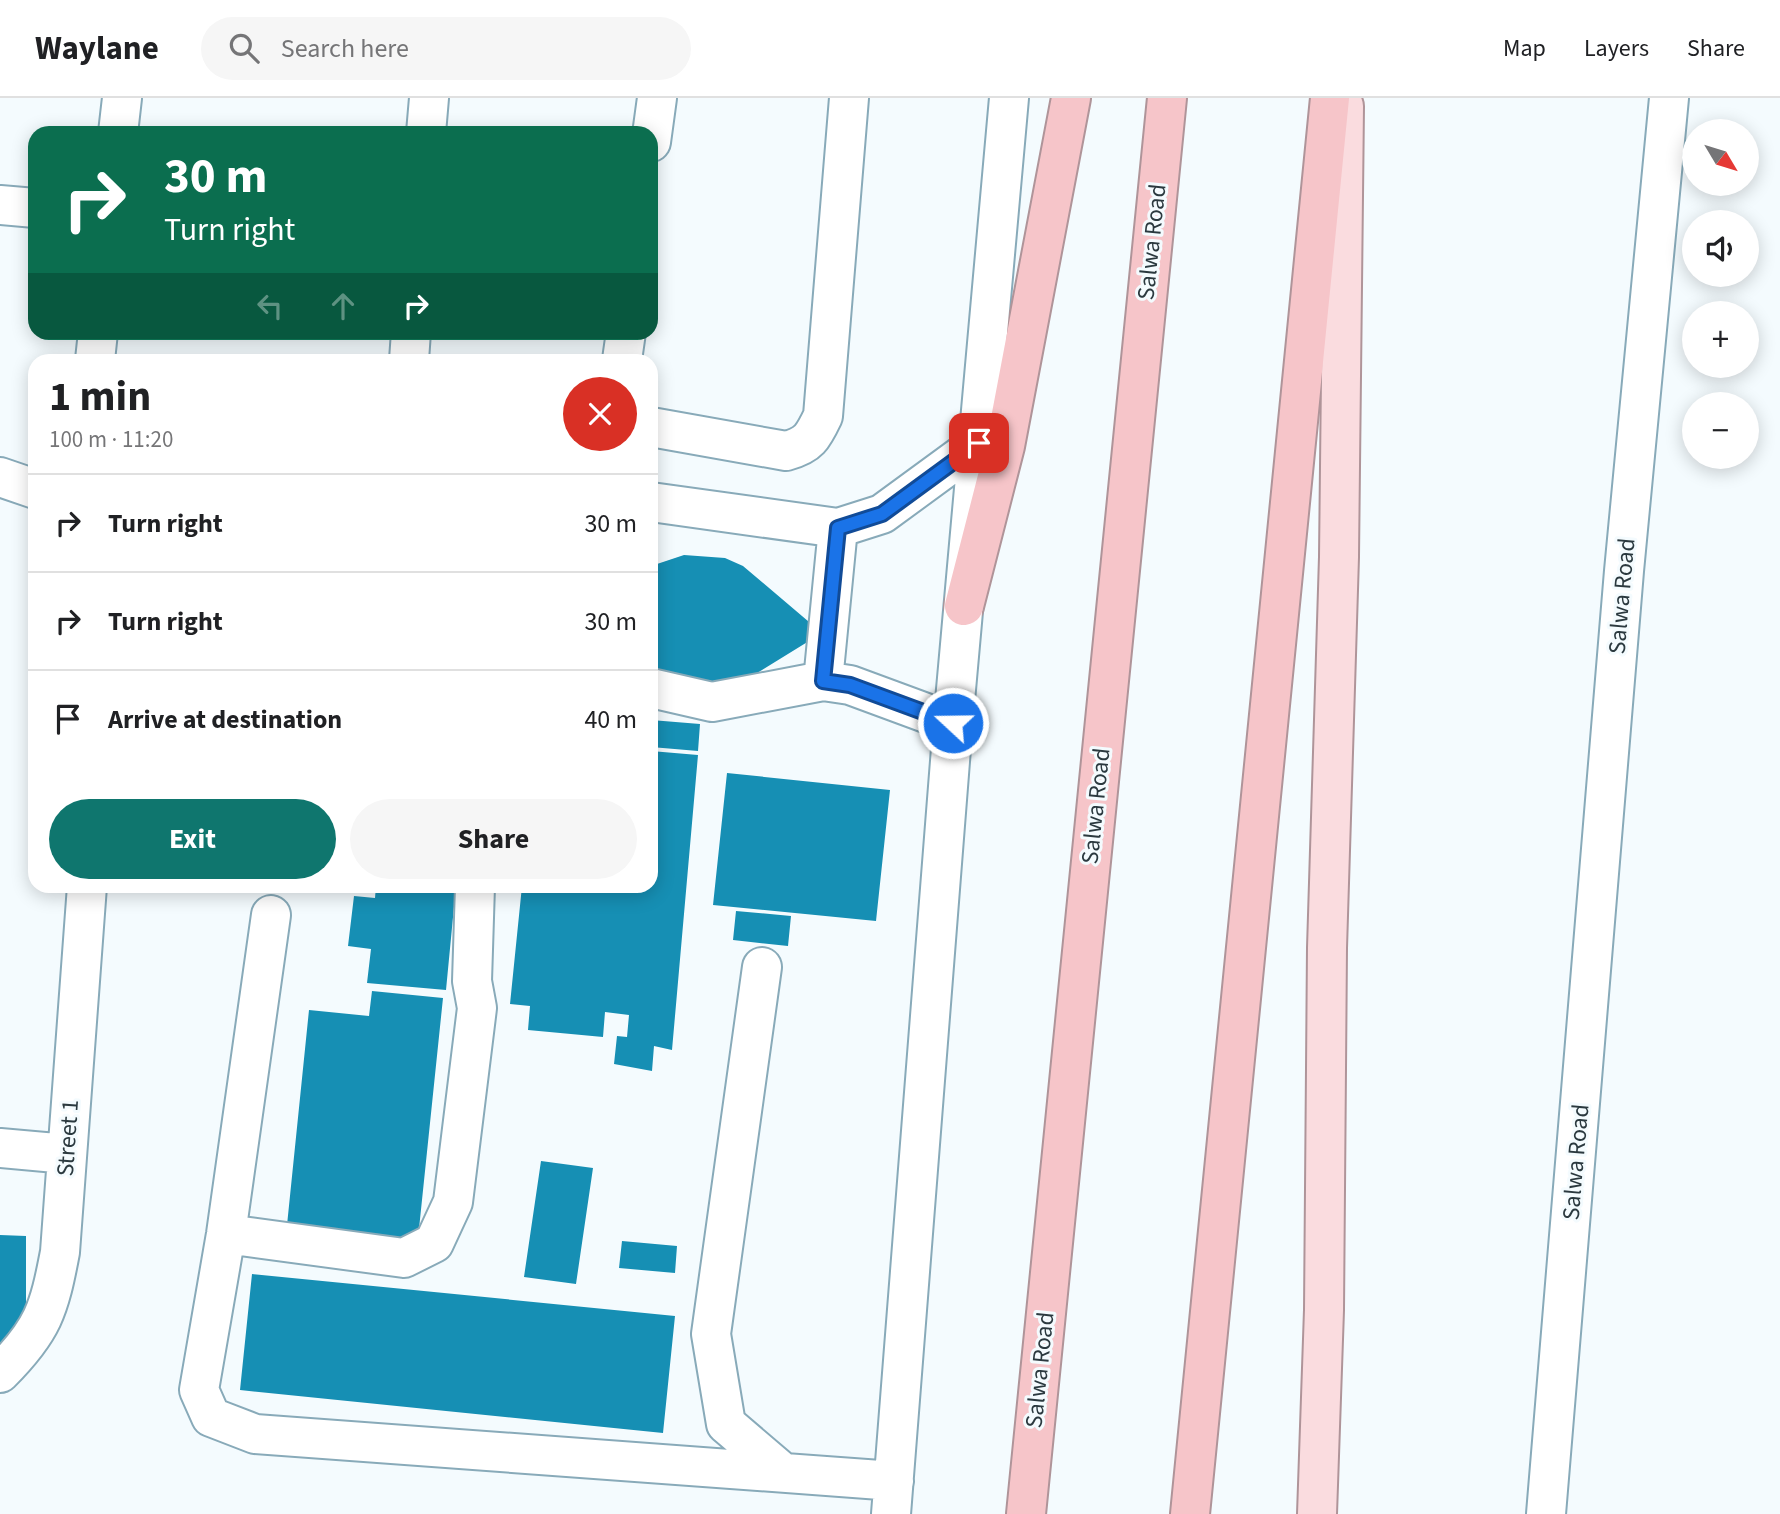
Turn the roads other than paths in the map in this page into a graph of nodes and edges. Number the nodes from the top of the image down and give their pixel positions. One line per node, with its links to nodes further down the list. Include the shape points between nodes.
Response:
1 (122, 98): 11 (street)
2 (429, 98): 12 (street)
3 (657, 98): 13 (street)
4 (849, 98): 16 (street, via 823,416 817,428 805,446 786,451)
5 (1009, 98): 17 (street)
6 (1071, 98): 22 (highway, via 1005,446)
7 (1167, 98): 36 (highway, Salwa Road)
8 (1329, 98): 37 (highway)
9 (1344, 98): 38 (main road, via 1339,557)
10 (1669, 98): 39 (street, Salwa Road, via 1623,571)
11 (119, 126)
12 (427, 126)
13 (653, 126)
14 (0, 205): 15 (street)
15 (28, 207)
16 (658, 428)
17 (979, 443): 21 (street, via 882,514); 22 (street)
18 (0, 477): 19 (street)
19 (28, 487)
20 (658, 503): 21 (street)
21 (838, 528): 23 (street)
22 (964, 606): 25 (street)
23 (823, 681): 24 (street, via 712,702); 25 (street, via 850,685)
24 (658, 690)
25 (953, 723): 35 (street)
26 (86, 893): 31 (street, Street 1)
27 (475, 893): 32 (street, via 472,981 477,1008 453,1202 433,1243 404,1258)
28 (271, 915): 32 (street)
29 (762, 967): 34 (street, via 711,1334 726,1424)
30 (0, 1147): 31 (street)
31 (67, 1154): 33 (street, Street 1, via 60,1252 50,1305 26,1347)
32 (226, 1234): 34 (street, via 199,1390 211,1417 255,1434)
33 (0, 1374)
34 (781, 1471): 35 (street)
35 (893, 1498)
36 (1026, 1514)
37 (1190, 1514)
38 (1317, 1514)
39 (1546, 1514)

